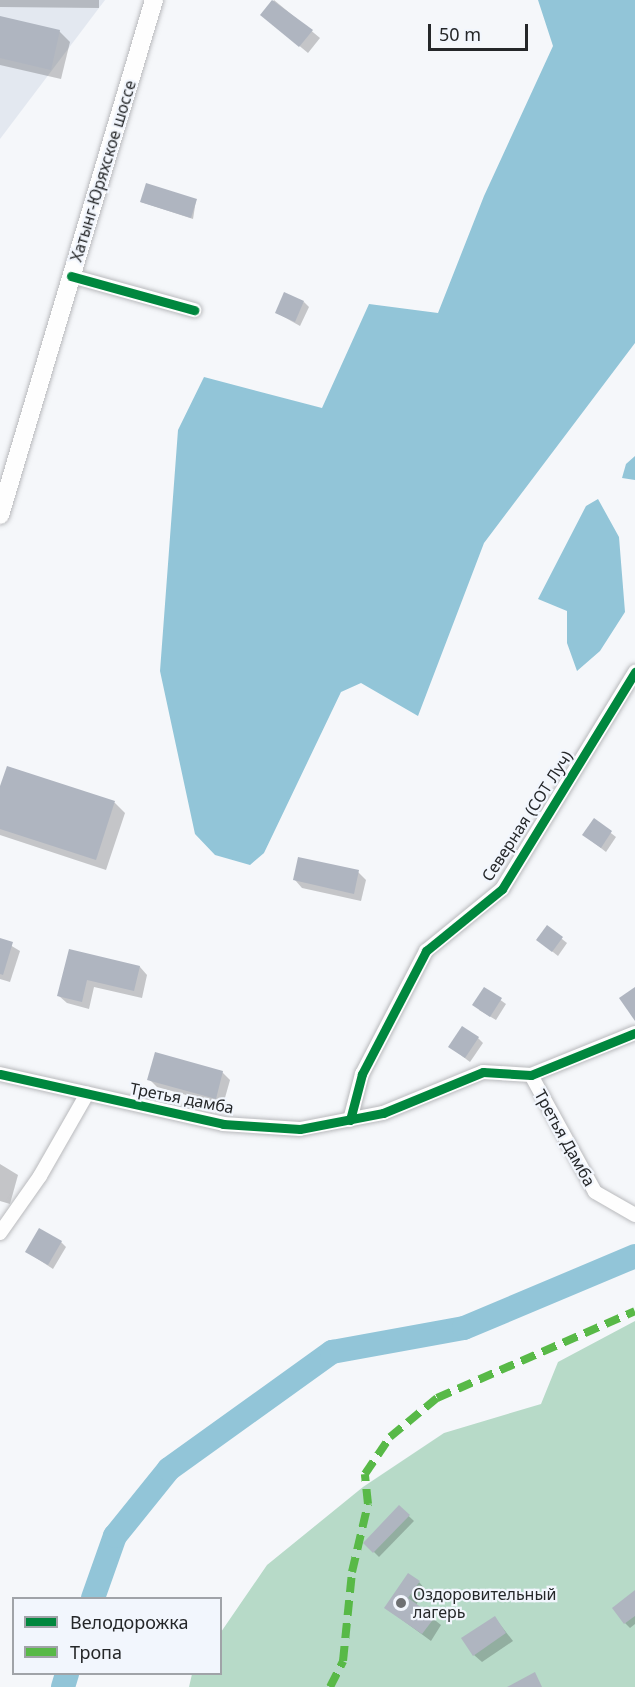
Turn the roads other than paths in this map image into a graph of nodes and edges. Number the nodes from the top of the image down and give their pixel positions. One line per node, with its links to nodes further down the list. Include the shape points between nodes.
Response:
1 (154, 0): 2 (main road, Хатынг-Юряхское шоссе)
2 (71, 276): 3 (street); 4 (main road, Хатынг-Юряхское шоссе)
3 (194, 310)
4 (4, 481): 5 (main road, Хатынг-Юряхское шоссе)
5 (0, 515)
6 (635, 672): 11 (street, Северная (СОТ Луч), via 502,889 426,951 362,1074)
7 (635, 1033): 9 (street)
8 (0, 1074): 10 (street, Третья дамба)
9 (531, 1075): 11 (street, Третья дамба, via 483,1072 383,1113); 12 (street, Третья Дамба, via 595,1192)
10 (87, 1094): 11 (street, Третья дамба, via 223,1124 300,1129); 13 (street, via 40,1176)
11 (350, 1120)
12 (635, 1215)
13 (0, 1233)

